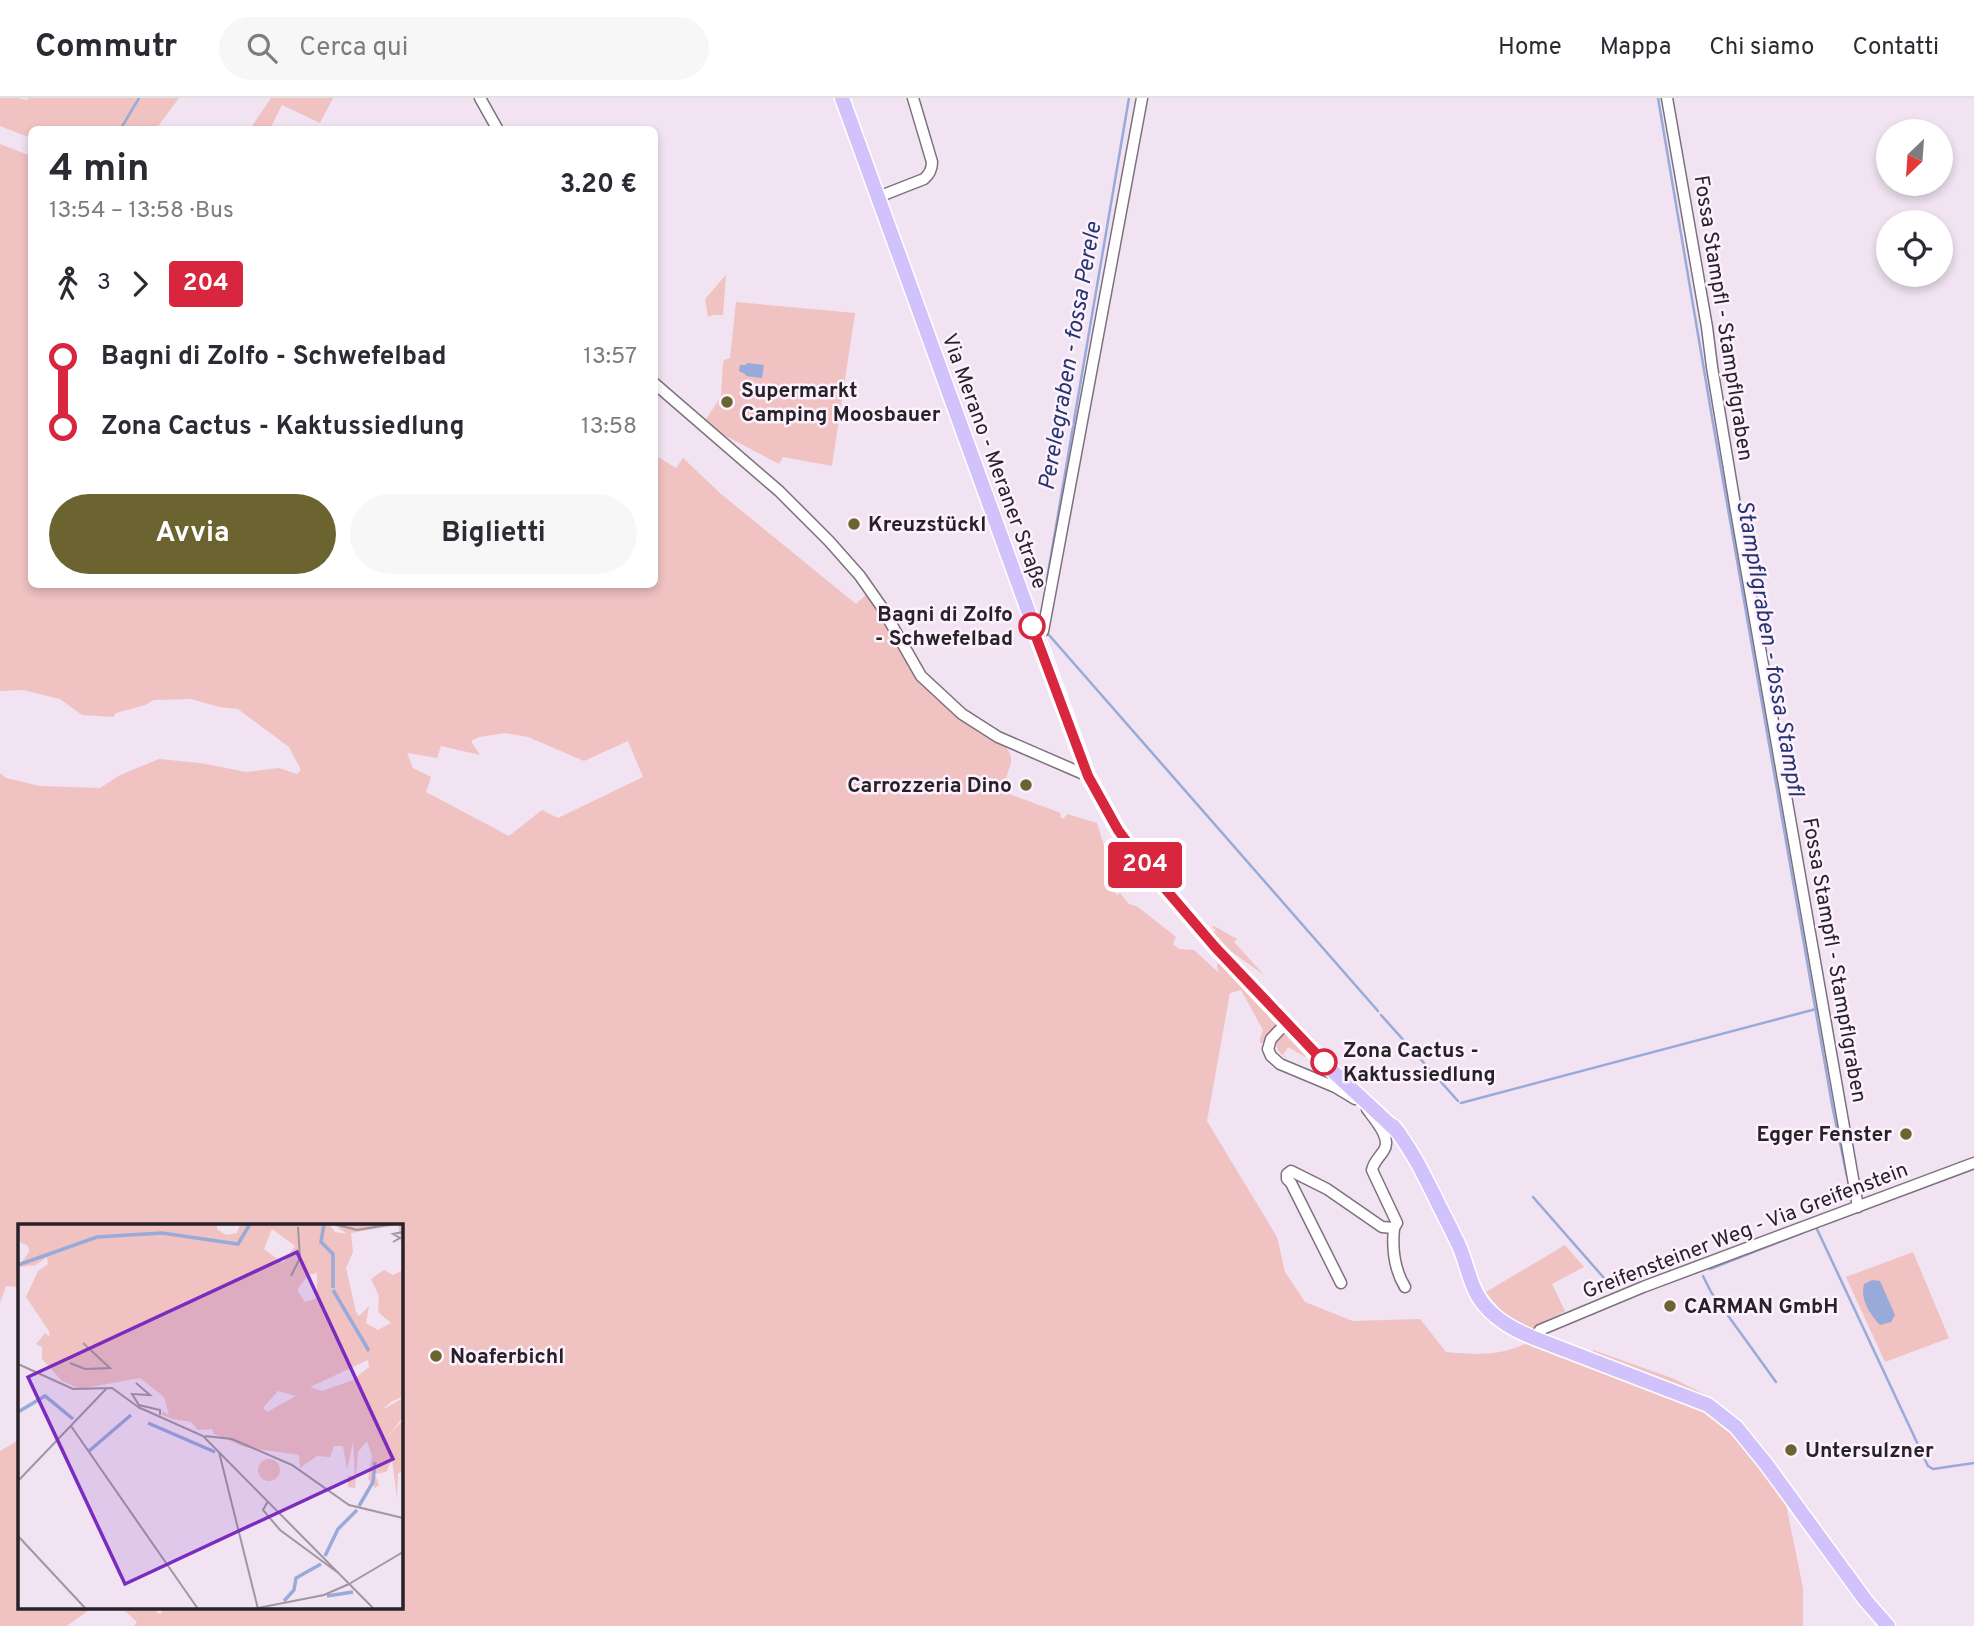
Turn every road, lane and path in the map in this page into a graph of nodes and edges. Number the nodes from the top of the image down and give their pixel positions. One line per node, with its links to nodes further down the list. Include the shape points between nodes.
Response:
1 (480, 98): 6 (street)
2 (842, 98): 7 (main road, Via Merano - Meraner Straße)
3 (914, 98): 7 (street, via 932,168 924,179)
4 (1142, 98): 9 (street, via 1043,631)
5 (1667, 98): 13 (street, Fossa Stampfl - Stampflgraben)
6 (496, 126)
7 (878, 197): 9 (main road, Via Merano - Meraner Straße)
8 (658, 386): 10 (street, via 779,491 829,541 881,606 921,676 962,714 998,737)
9 (1035, 634): 10 (main road, Via Merano - Meraner Straße)
10 (1088, 776): 11 (main road, Via Merano - Meraner Straße, via 1138,857)
11 (1287, 1022): 14 (street, via 1271,1039 1271,1056 1356,1099 1385,1136 1386,1148 1372,1170 1397,1223); 17 (main road, Via Merano - Meraner Straße, via 1399,1133 1444,1214 1483,1304 1497,1319)
12 (1974, 1163): 13 (street, Greifensteiner Weg - Via Greifenstein)
13 (1858, 1207): 17 (street, Greifensteiner Weg - Via Greifenstein, via 1625,1294 1539,1330)
14 (1394, 1228): 15 (street, via 1382,1227 1292,1171 1287,1174); 16 (street, via 1396,1270)
15 (1341, 1283)
16 (1405, 1287)
17 (1534, 1338): 18 (main road, Via Merano - Meraner Straße, via 1709,1405 1736,1427 1766,1464)
18 (1888, 1626)

